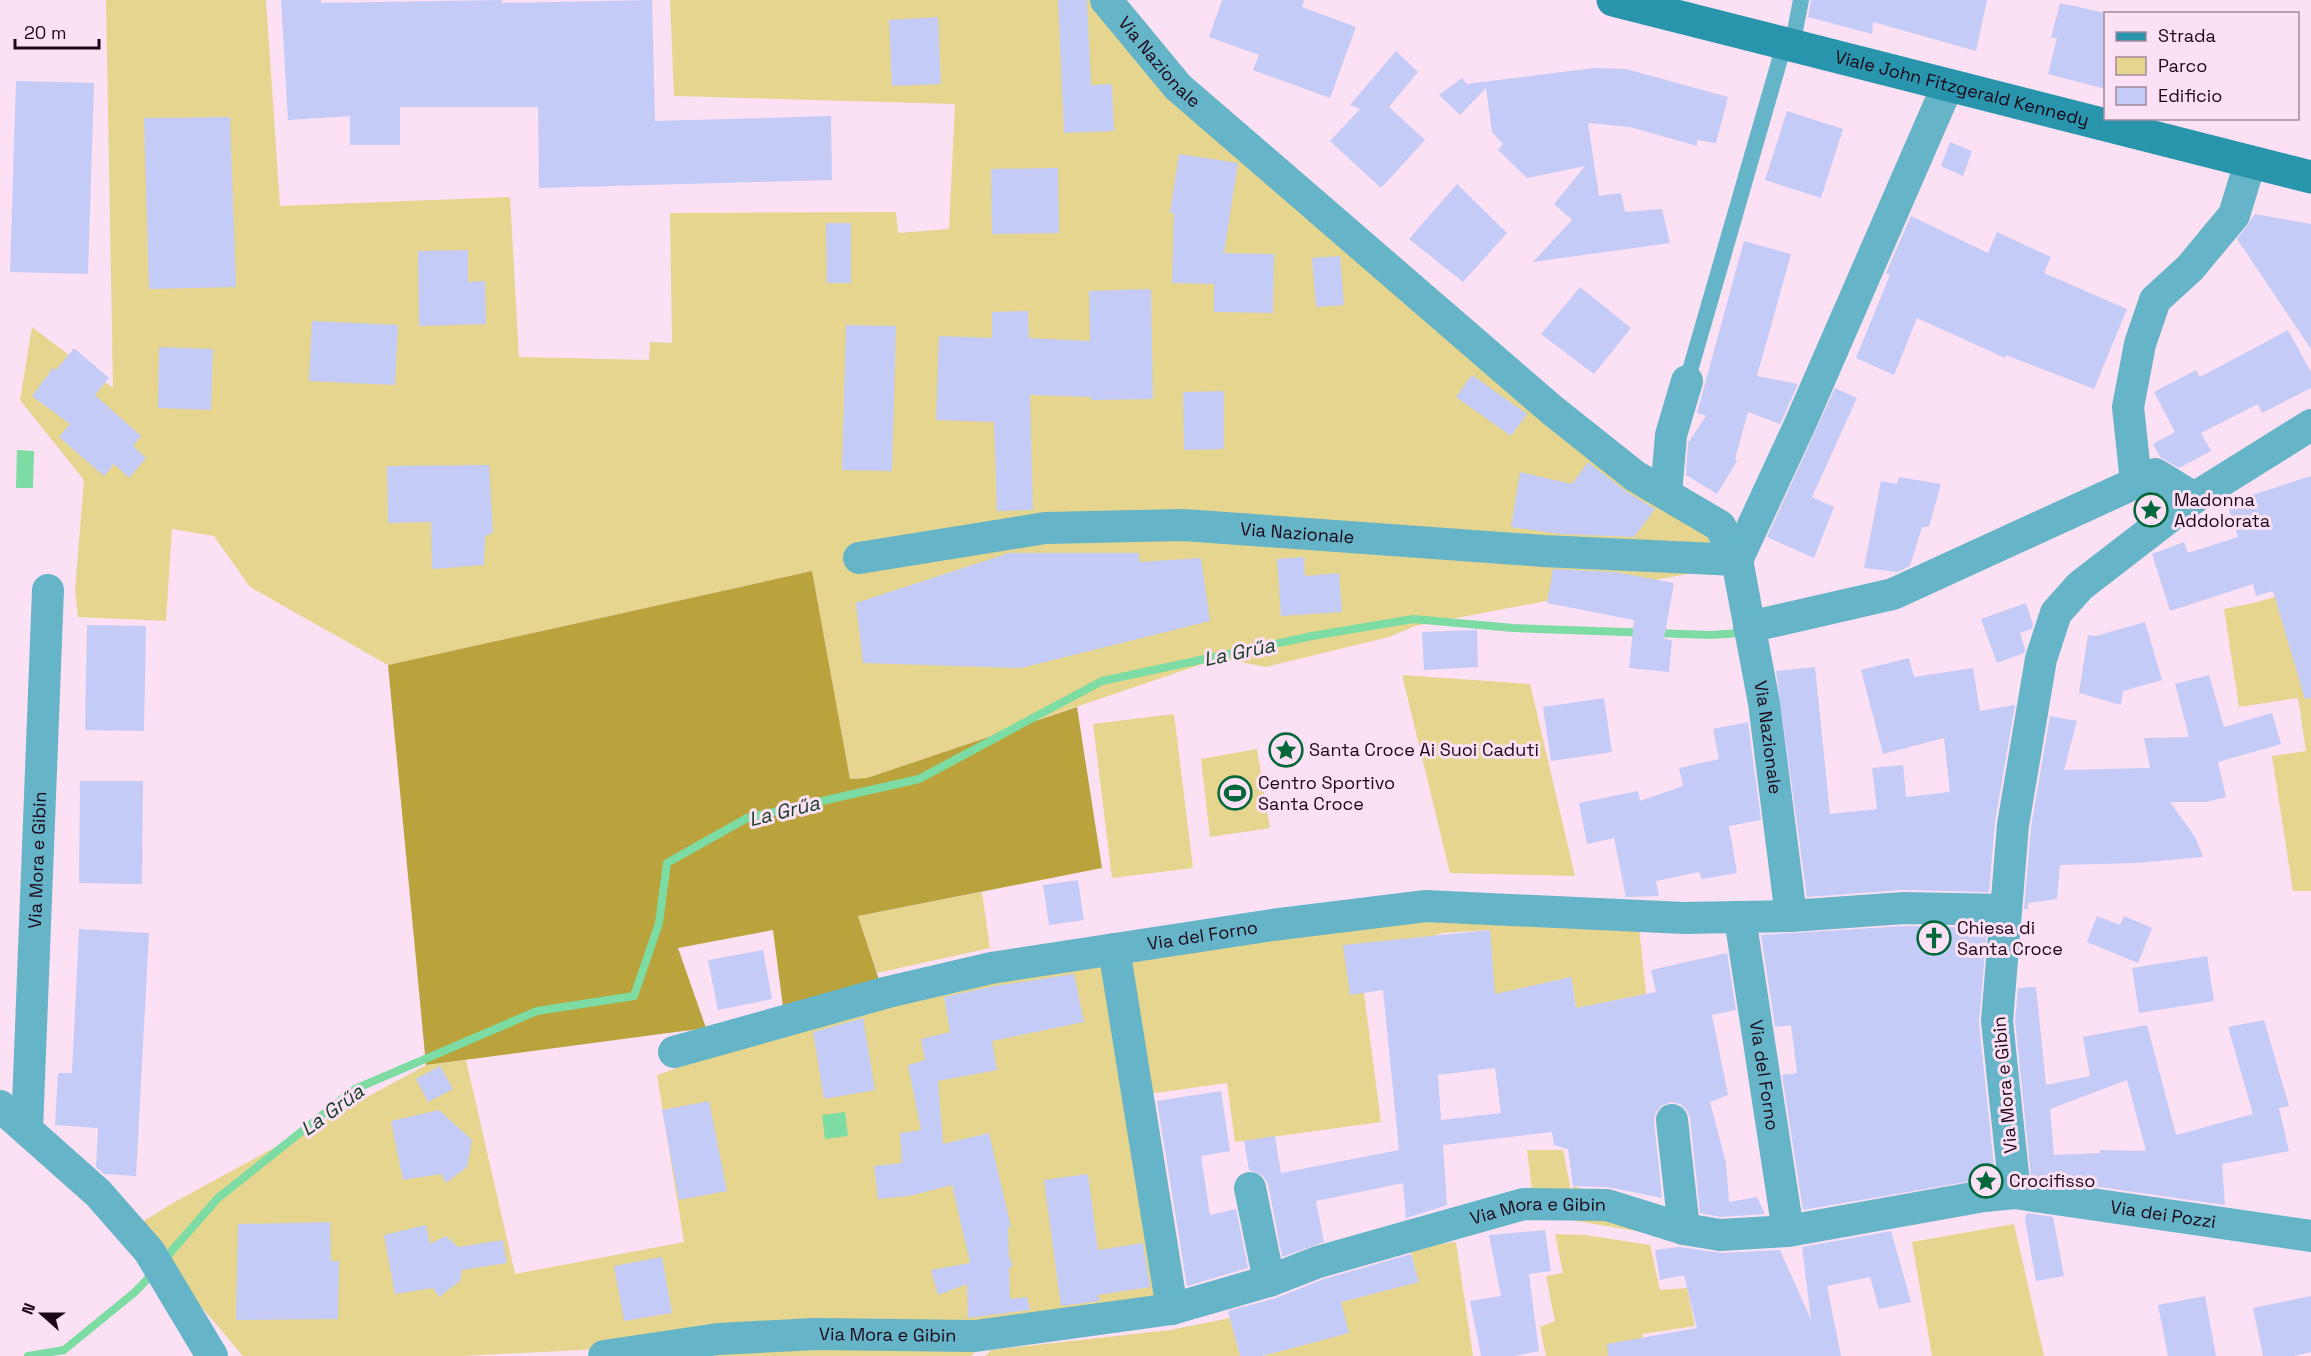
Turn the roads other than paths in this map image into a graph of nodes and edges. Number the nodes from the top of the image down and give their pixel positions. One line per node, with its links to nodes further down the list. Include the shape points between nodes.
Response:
1 (1106, 0): 11 (street, Via Nazionale, via 1178,87 1552,410 1635,476)
2 (1613, 0): 4 (main road, Viale John Fitzgerald Kennedy)
3 (1802, 0): 4 (lane)
4 (1788, 45): 5 (main road, Viale John Fitzgerald Kennedy); 8 (lane)
5 (1947, 87): 6 (main road, Viale John Fitzgerald Kennedy); 14 (street)
6 (2250, 163): 7 (main road, Viale John Fitzgerald Kennedy); 10 (street, via 2234,214 2190,268 2155,300 2140,344 2128,407)
7 (2311, 177)
8 (1687, 381): 11 (street, via 1671,435)
9 (2311, 425): 12 (street, Via Mora e Gibin)
10 (2136, 482): 12 (street, via 2155,474); 16 (street, via 1893,594)
11 (1666, 494): 14 (street, Via Nazionale, via 1720,526)
12 (2194, 498): 17 (street, Via Mora e Gibin, via 2080,586 2056,613 2041,659 2032,706 2013,825)
13 (859, 558): 14 (street, Via Nazionale, via 1045,528 1183,525 1544,551)
14 (1737, 560): 16 (street, Via Nazionale)
15 (48, 590): 24 (street, Via Mora e Gibin)
16 (1749, 627): 18 (street, Via Nazionale, via 1764,704)
17 (2006, 910): 18 (street, Via del Forno, via 1904,908); 26 (street, Via Mora e Gibin, via 1997,1021)
18 (1791, 916): 19 (street, Via del Forno)
19 (1740, 918): 20 (street, Via del Forno, via 1426,906); 28 (street, Via del Forno)
20 (1114, 949): 21 (street, Via del Forno, via 991,968 900,989); 31 (street)
21 (674, 1052)
22 (0, 1106): 24 (street)
23 (1672, 1120): 27 (street)
24 (27, 1130): 33 (street, via 98,1193 156,1264)
25 (1250, 1188): 30 (street)
26 (2015, 1193): 28 (street, Via Mora e Gibin); 29 (street, Via dei Pozzi)
27 (1684, 1230): 28 (street, Via Mora e Gibin, via 1720,1235); 30 (street, Via Mora e Gibin, via 1607,1205 1524,1204 1318,1262)
28 (1788, 1232)
29 (2311, 1236)
30 (1269, 1281): 31 (street, Via Mora e Gibin)
31 (1172, 1309): 32 (street, Via Mora e Gibin)
32 (968, 1346): 34 (street, Via Mora e Gibin, via 815,1334 718,1339)
33 (212, 1356)
34 (604, 1356)

